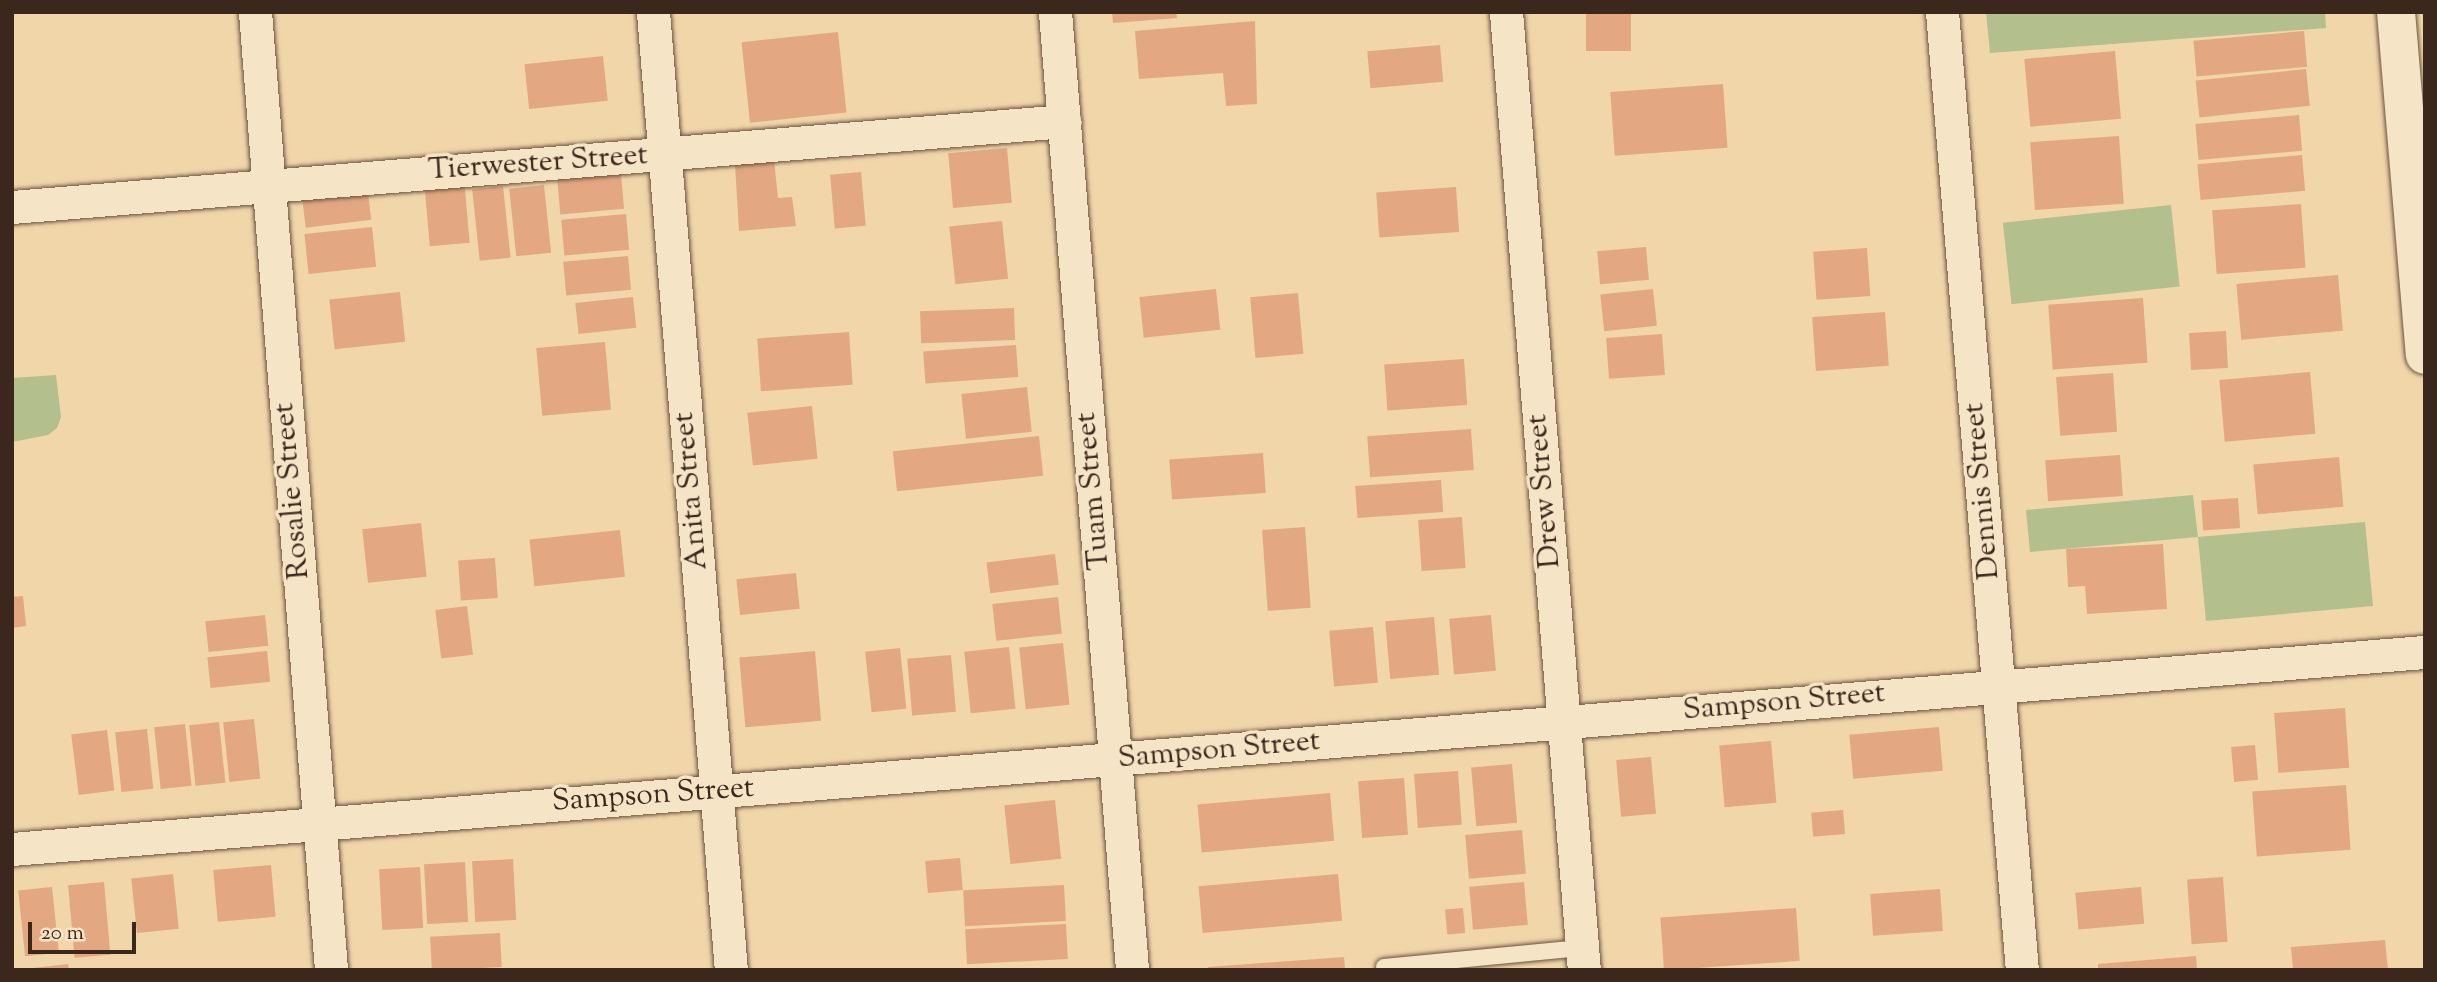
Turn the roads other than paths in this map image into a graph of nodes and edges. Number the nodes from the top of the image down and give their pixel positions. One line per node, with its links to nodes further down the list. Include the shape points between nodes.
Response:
1 (255, 12): 9 (street, Rosalie Street)
2 (653, 12): 8 (street, Anita Street)
3 (1055, 12): 7 (street, Tuam Street)
4 (1506, 12): 14 (street, Drew Street)
5 (1942, 12): 13 (street, Dennis Street)
6 (2396, 12): 11 (street)
7 (1064, 121): 8 (street, Tierwester Street); 15 (street, Tuam Street)
8 (664, 154): 9 (street, Tierwester Street); 16 (street, Anita Street)
9 (269, 184): 10 (street, Tierwester Street); 17 (street, Rosalie Street)
10 (12, 207)
11 (2425, 355)
12 (2425, 652): 13 (street, Sampson Street)
13 (2000, 685): 14 (street, Sampson Street); 24 (street, Dennis Street)
14 (1563, 722): 15 (street, Sampson Street); 19 (street, Drew Street)
15 (1115, 760): 16 (street, Sampson Street); 23 (street, Tuam Street)
16 (717, 791): 17 (street, Sampson Street); 22 (street, Anita Street)
17 (319, 822): 18 (street, Sampson Street); 21 (street, Rosalie Street)
18 (12, 849)
19 (1583, 959): 20 (lane)
20 (1384, 967)
21 (331, 970)
22 (731, 970)
23 (1132, 970)
24 (2022, 970)

